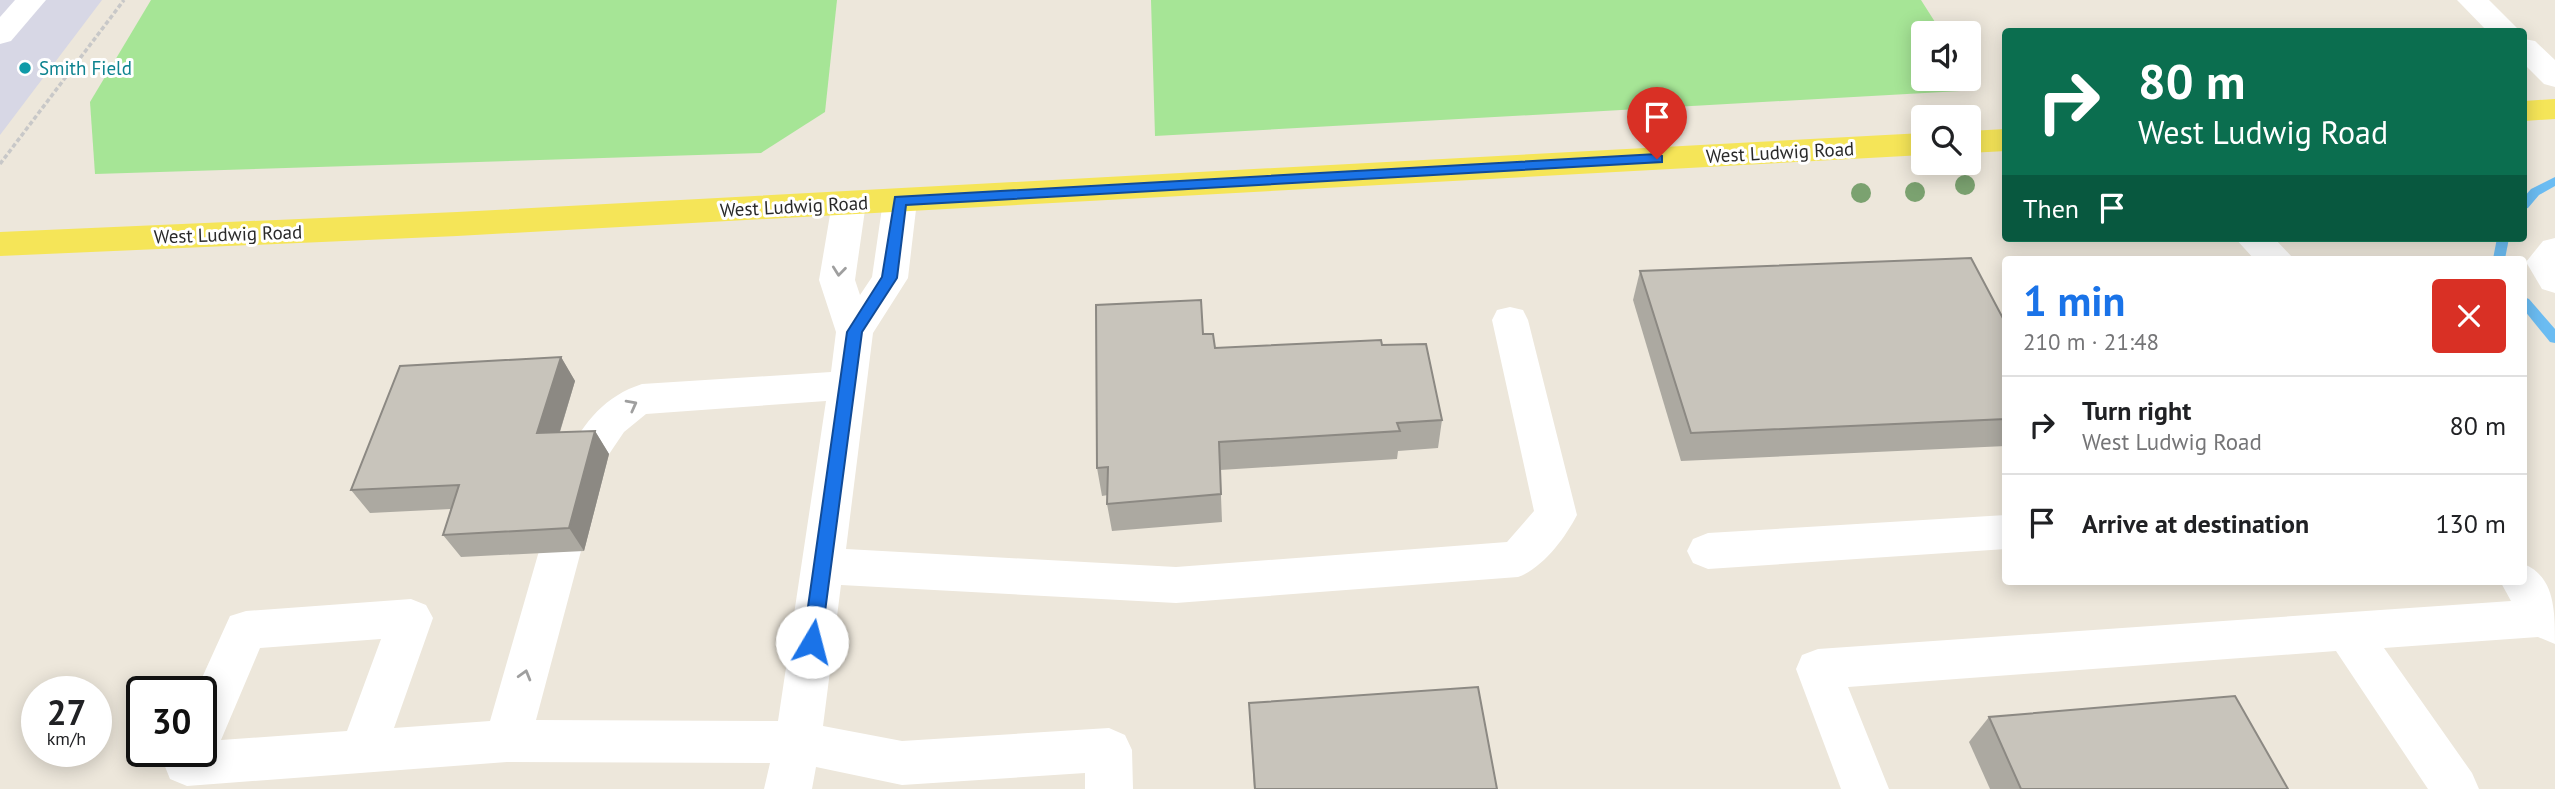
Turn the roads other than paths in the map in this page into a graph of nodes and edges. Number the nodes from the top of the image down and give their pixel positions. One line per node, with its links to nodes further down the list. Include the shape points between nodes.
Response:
1 (2472, 0): 2 (street)
2 (2502, 28)
3 (2527, 51): 4 (street)
4 (2555, 77)
5 (2555, 109): 6 (main road)
6 (2527, 111)
7 (2002, 140): 8 (main road)
8 (1981, 141)
9 (1911, 145): 10 (main road, West Ludwig Road)
10 (900, 201): 11 (main road, West Ludwig Road); 18 (street, via 890,278)
11 (849, 203): 13 (main road, West Ludwig Road); 18 (street, one-way to 18, via 837,280)
12 (2257, 242): 15 (street)
13 (0, 244)
14 (2555, 250): 16 (street, via 2544,262)
15 (2273, 256)
16 (2555, 280)
17 (1510, 320): 24 (street, via 1556,515 1518,559 1175,584)
18 (855, 332): 19 (street)
19 (848, 385): 20 (street, one-way to 19, via 619,412 642,399); 24 (street)
20 (587, 454)
21 (2002, 532): 23 (street)
22 (560, 551): 29 (street, one-way to 22)
23 (1708, 551)
24 (822, 566): 30 (street)
25 (2524, 585): 26 (street)
26 (2552, 621): 27 (street)
27 (2348, 632): 36 (street, via 1818,668); 37 (street)
28 (217, 696): 31 (street, via 246,630 411,618)
29 (507, 741): 30 (street); 31 (street)
30 (798, 742): 33 (street, via 902,763); 34 (street)
31 (363, 751): 32 (street)
32 (217, 762)
33 (936, 776): 35 (street, via 1109,750)
34 (788, 789)
35 (1110, 789)
36 (1864, 789)
37 (2455, 789)

